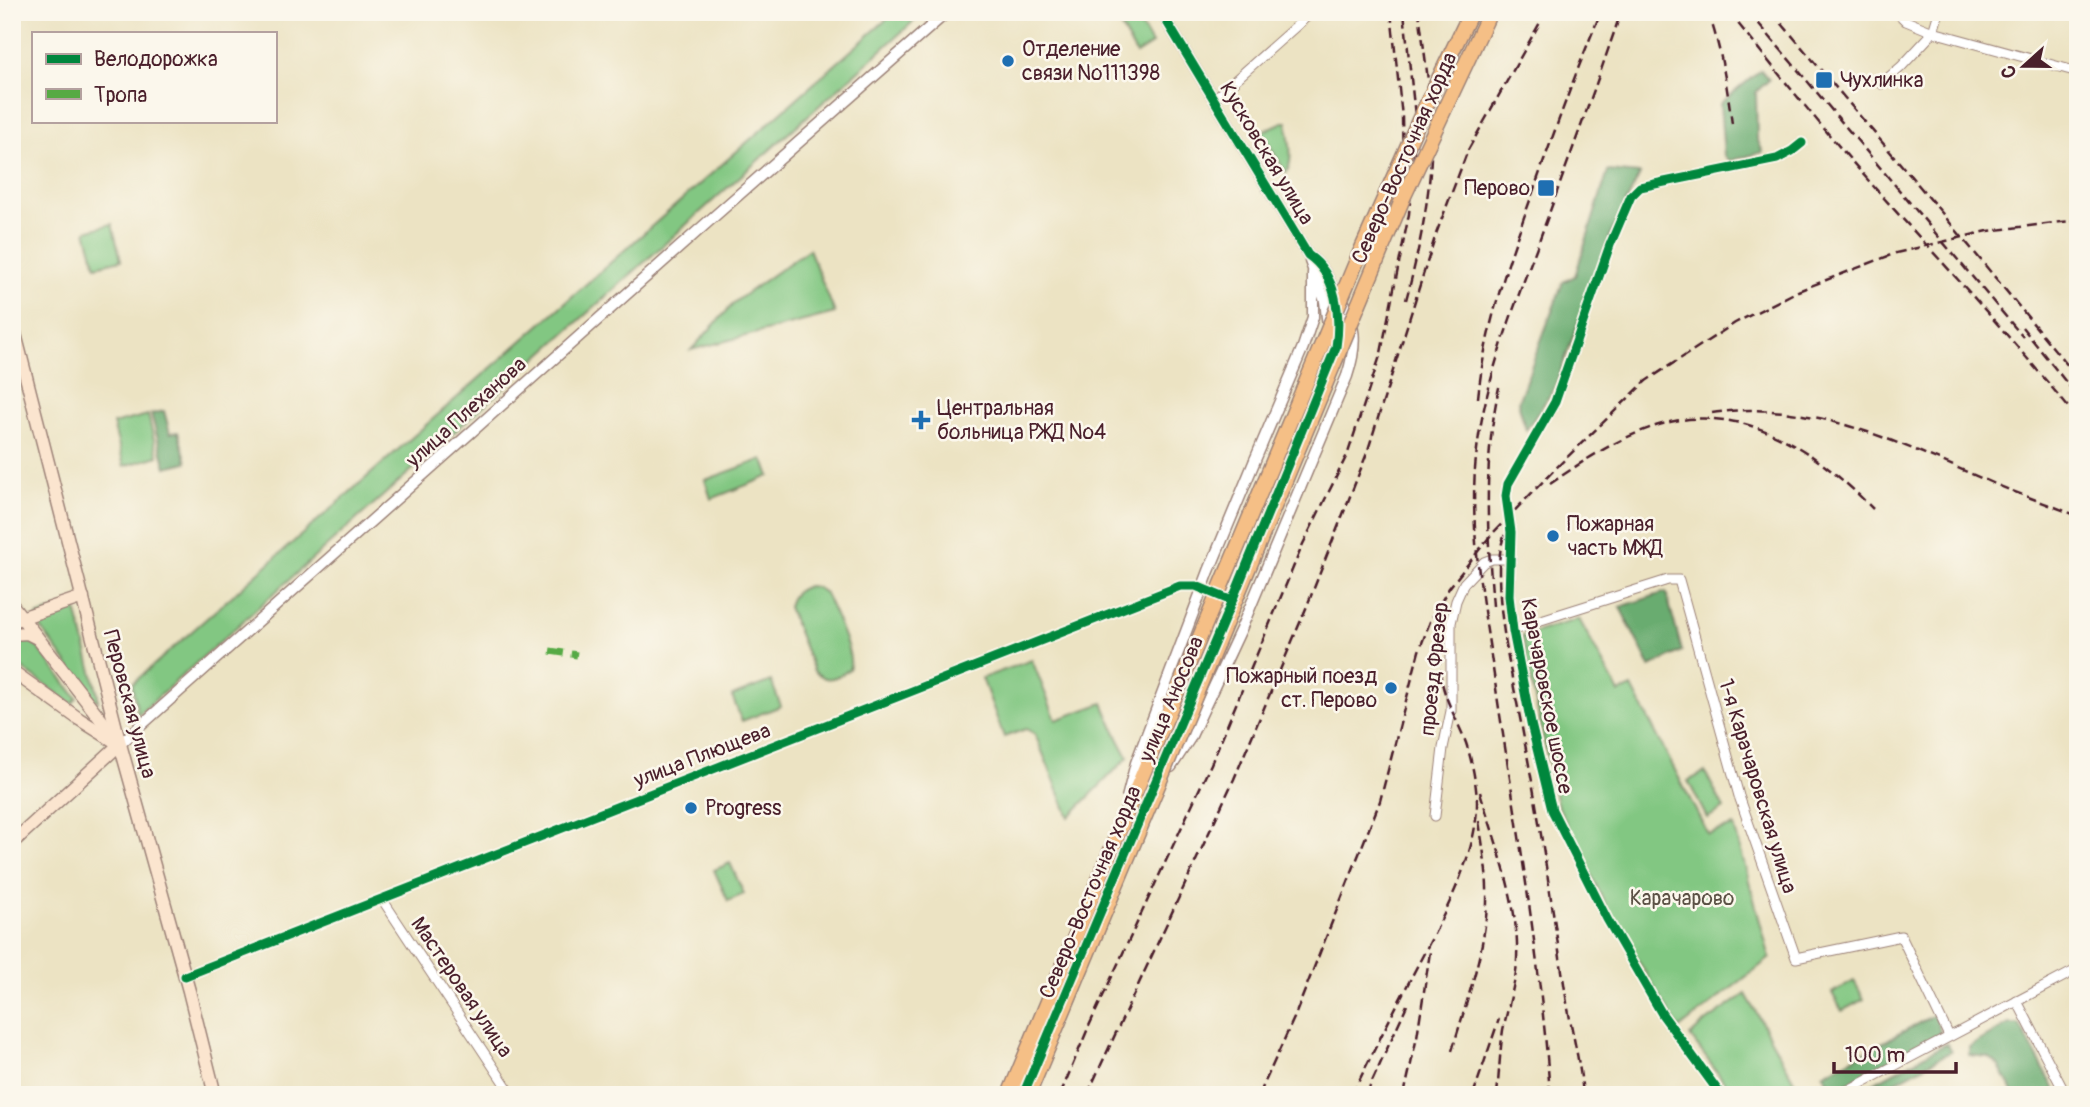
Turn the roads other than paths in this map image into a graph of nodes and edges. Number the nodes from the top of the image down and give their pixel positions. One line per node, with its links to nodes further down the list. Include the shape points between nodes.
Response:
1 (947, 12): 28 (street, улица Плеханова)
2 (1161, 12): 11 (street, Кусковская улица)
3 (1312, 12): 11 (street)
4 (1471, 12): 31 (main road, Северо-Восточная хорда, bridge, via 1386,191)
5 (1490, 12): 29 (main road, Северо-Восточная хорда, bridge, via 1404,198)
6 (1897, 12): 8 (street)
7 (1939, 12): 8 (street)
8 (1933, 32): 9 (street); 10 (street)
9 (2078, 72)
10 (1881, 84)
11 (1214, 99): 13 (street, Кусковская улица)
12 (1802, 143): 18 (street, Карачаровское шоссе, via 1777,159 1640,187 1631,196 1555,402 1508,484)
13 (1308, 255): 14 (street, улица Аносова); 15 (street, Кусковская улица)
14 (1313, 267): 19 (street, улица Аносова, via 1325,301 1326,344); 31 (street, bridge, via 1312,317 1303,347 1209,571 1136,763)
15 (1331, 284): 16 (street, Кусковская улица); 29 (street, bridge, via 1348,311 1356,340 1348,376 1241,629 1190,738)
16 (1338, 313): 21 (street, улица Аносова, via 1336,347)
17 (12, 321): 20 (main road, Перовская улица)
18 (1510, 559): 24 (street, Карачаровское шоссе); 30 (street, проезд Фрезер, via 1484,562 1464,583 1455,601 1451,711)
19 (1219, 596): 21 (street, улица Плющева); 33 (street, улица Плющева, via 1196,586 1180,586); 40 (street, улица Аносова)
20 (83, 597): 23 (main road); 28 (main road, Перовская улица)
21 (1232, 601): 41 (street, улица Аносова)
22 (12, 605): 23 (main road)
23 (17, 619): 26 (main road)
24 (1513, 631): 37 (street, 1-я Карачаровская улица, via 1679,579 1739,796 1796,958 1901,936); 42 (street, Карачаровское шоссе, via 1552,810 1662,1014)
25 (12, 634): 26 (main road, via 27,633)
26 (40, 640): 28 (main road)
27 (12, 671): 28 (main road)
28 (120, 744): 32 (main road, улица Плеханова); 35 (main road, Перовская улица)
29 (1155, 792): 41 (main road, Северо-Восточная хорда)
30 (1436, 816)
31 (1119, 829): 40 (main road, Северо-Восточная хорда, bridge)
32 (12, 843)
33 (382, 899): 35 (street, улица Плющева); 39 (street, Мастеровая улица)
34 (2078, 969): 36 (street)
35 (185, 976): 38 (main road, Перовская улица)
36 (2017, 1000): 37 (street); 44 (street)
37 (1949, 1036): 43 (street)
38 (215, 1095)
39 (512, 1095)
40 (1008, 1095)
41 (1025, 1095)
42 (1721, 1095)
43 (1839, 1095)
44 (2066, 1095)

